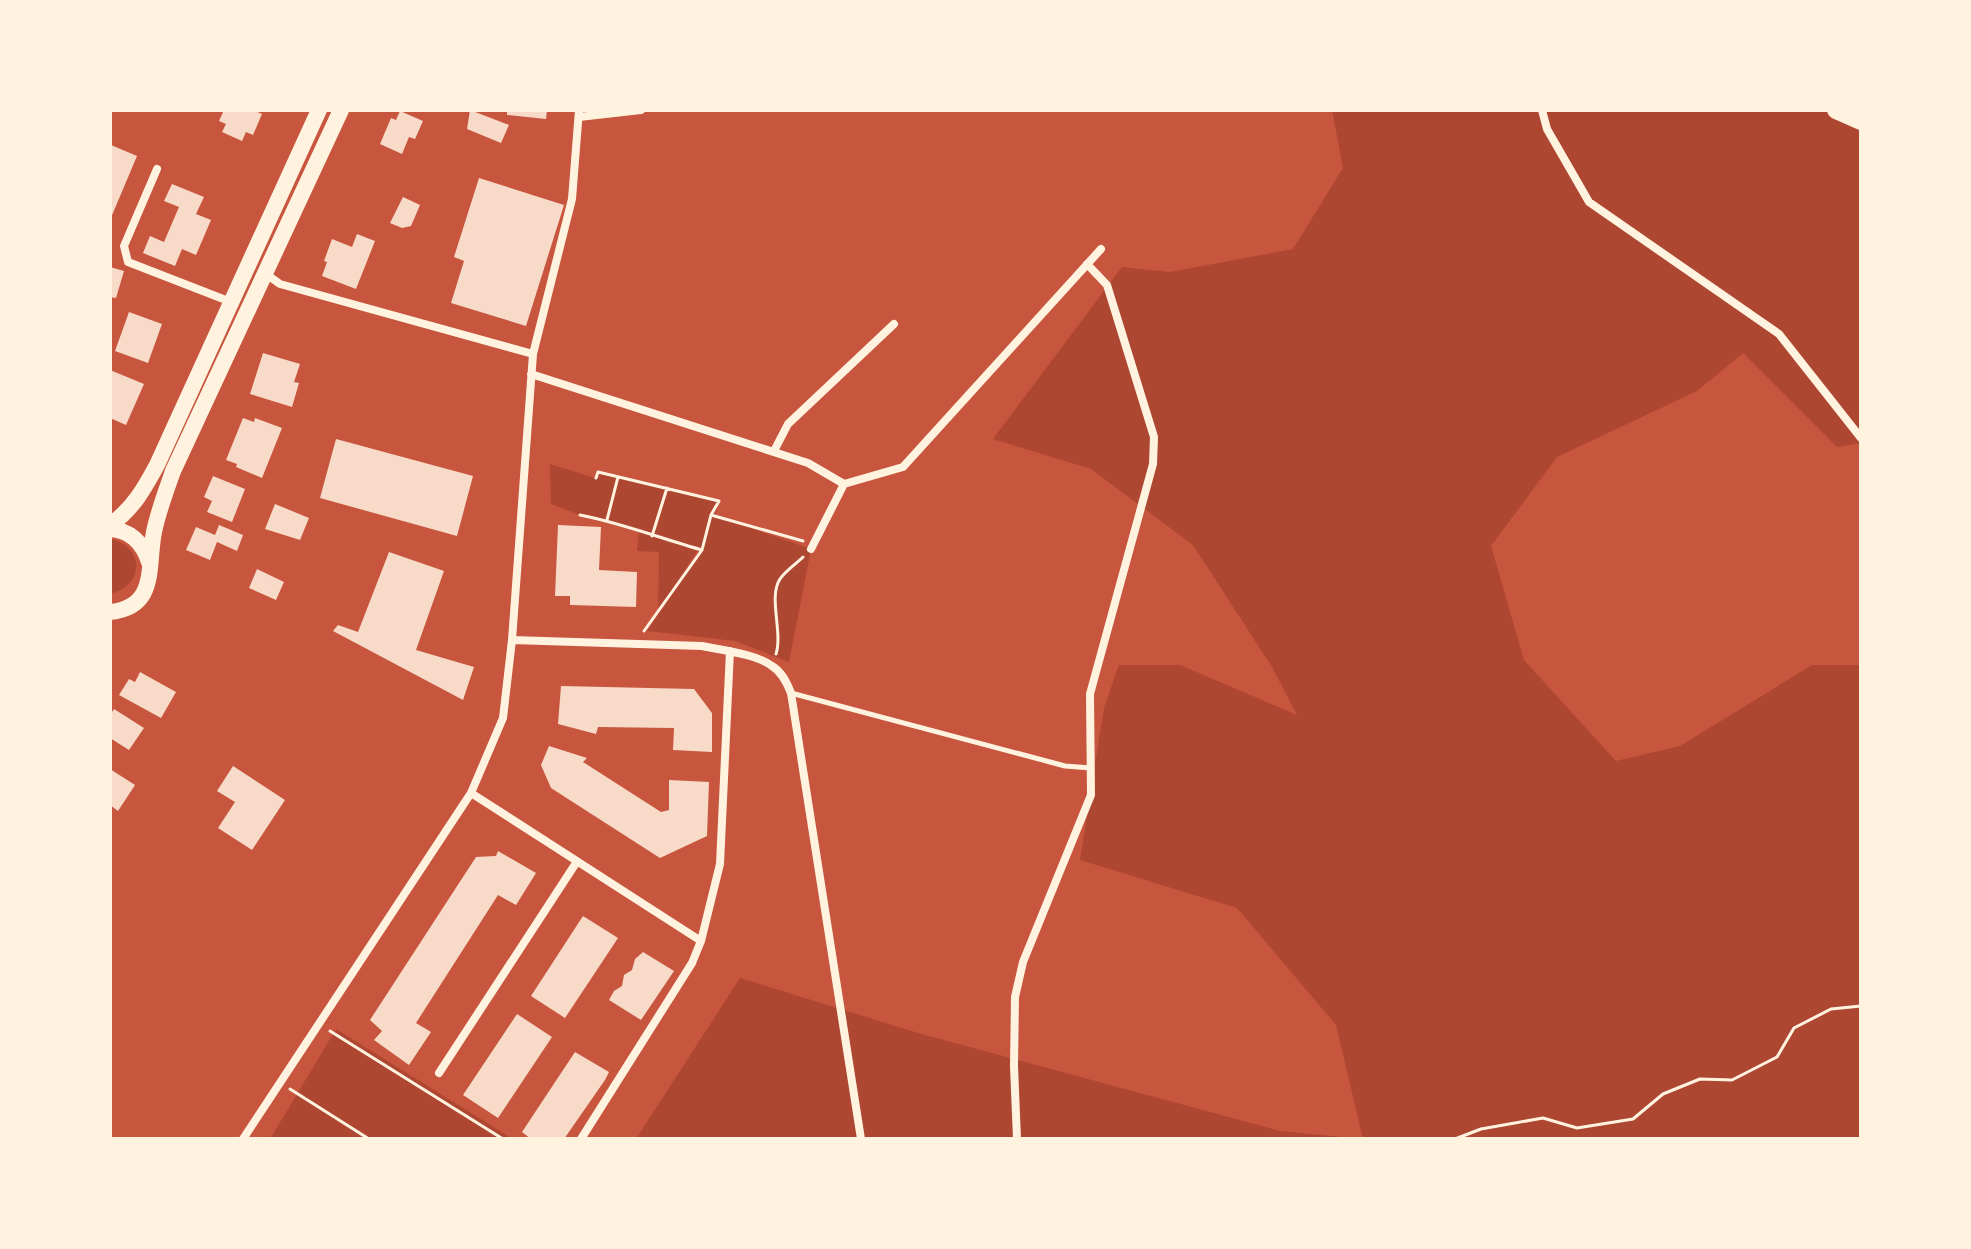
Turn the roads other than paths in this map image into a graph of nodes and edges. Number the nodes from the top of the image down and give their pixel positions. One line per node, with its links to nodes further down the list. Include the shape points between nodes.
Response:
1 (319, 110): 12 (main road)
2 (341, 110): 11 (main road)
3 (641, 110): 6 (street)
4 (1542, 110): 16 (street, via 1547,129 1589,202 1779,334)
5 (1836, 110): 7 (highway)
6 (579, 114): 14 (street, via 572,199)
7 (1861, 121)
8 (157, 169): 12 (street, via 124,246 128,262)
9 (1101, 249): 10 (street)
10 (1087, 264): 18 (street, via 903,467); 28 (street, via 1107,285 1154,437 1153,464 1090,694)
11 (266, 274): 14 (street, via 280,284); 21 (main road, via 173,471)
12 (232, 302): 19 (main road, via 139,499)
13 (894, 324): 17 (street, via 788,424)
14 (533, 354): 15 (street)
15 (531, 374): 17 (street); 25 (street)
16 (1861, 438)
17 (774, 451): 18 (street)
18 (844, 484): 20 (street)
19 (110, 527): 21 (main road, via 138,541)
20 (813, 546)
21 (150, 563): 22 (main road, via 147,587)
22 (132, 606): 23 (main road); 24 (main road)
23 (110, 612)
24 (110, 626)
25 (512, 640): 26 (street); 29 (street, via 503,718)
26 (730, 651): 27 (street, via 772,665); 31 (street, via 720,864)
27 (791, 693): 28 (lane, via 1065,766); 35 (street)
28 (1091, 768): 36 (street, via 1091,795 1023,962 1015,997)
29 (471, 793): 30 (street); 33 (street)
30 (576, 863): 31 (street); 32 (street)
31 (701, 941): 34 (street)
32 (439, 1073)
33 (243, 1139)
34 (581, 1139)
35 (861, 1139)
36 (1017, 1139)

